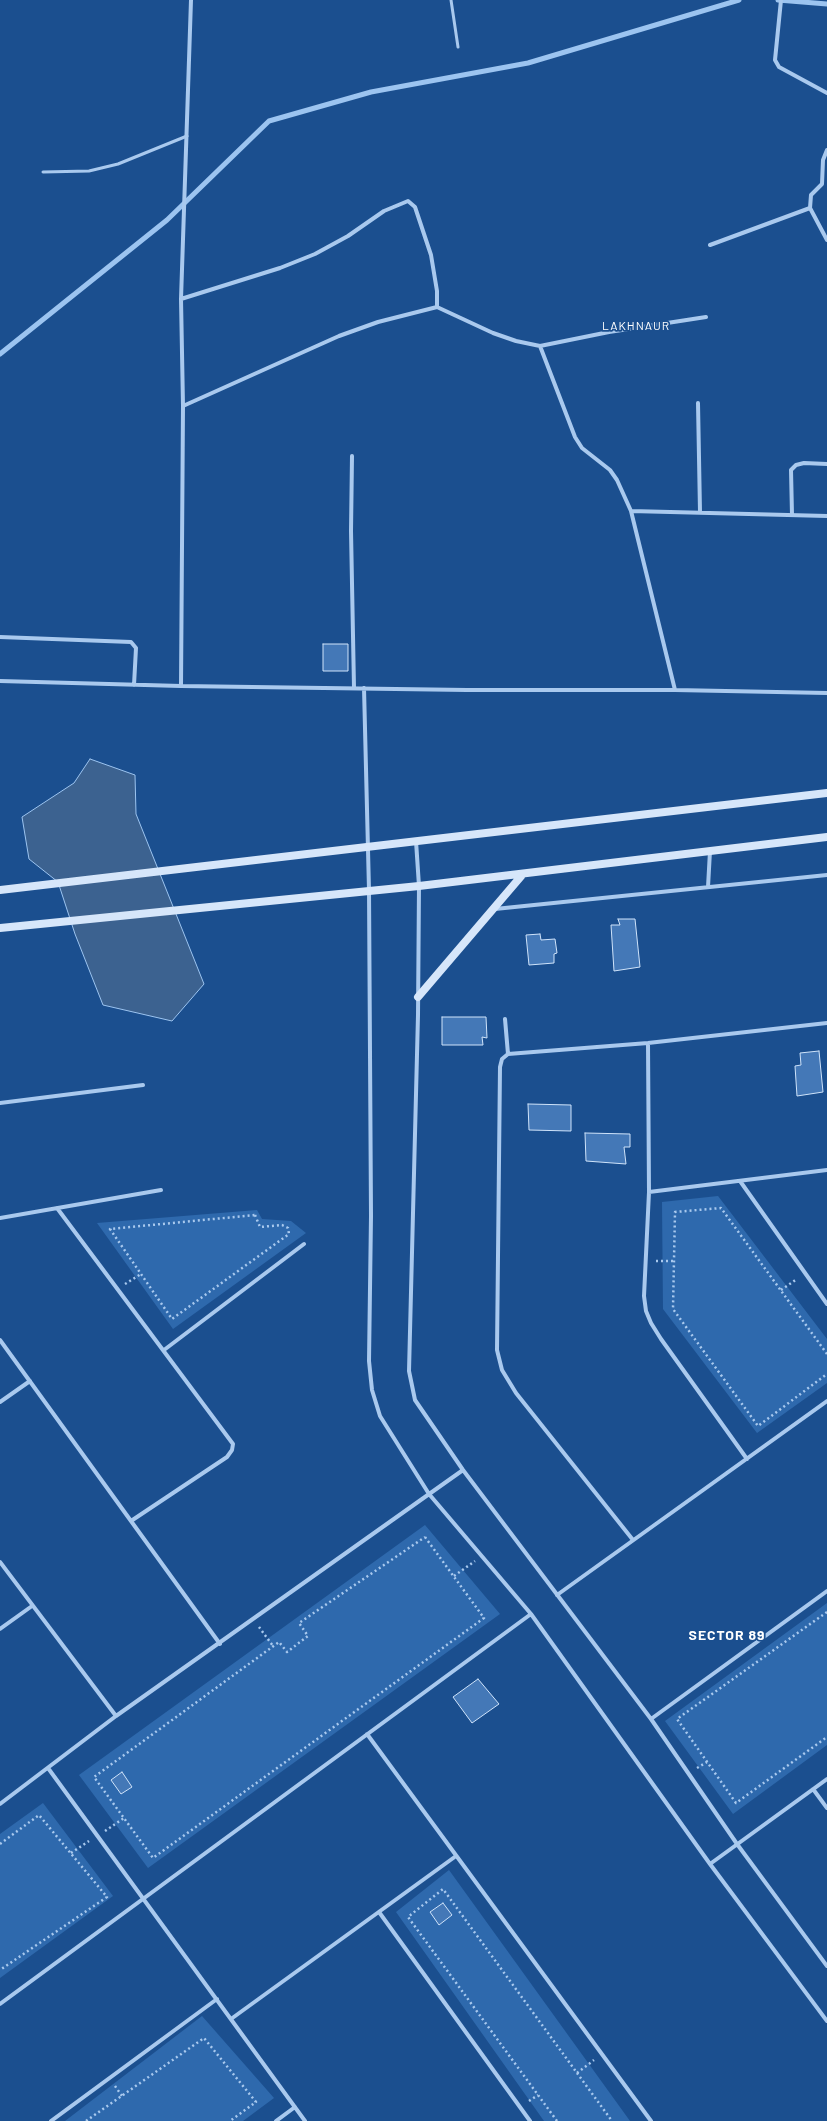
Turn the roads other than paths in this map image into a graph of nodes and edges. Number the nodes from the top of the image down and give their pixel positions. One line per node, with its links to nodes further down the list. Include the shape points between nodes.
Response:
1 (191, 0): 6 (street)
2 (451, 0): 4 (lane)
3 (781, 2): 5 (street, via 775,60 778,67)
4 (458, 47)
5 (827, 93)
6 (187, 136): 8 (lane, via 118,164 89,171); 12 (street)
7 (827, 150): 9 (street, via 823,160 822,184 811,196)
8 (43, 172)
9 (810, 208): 10 (street); 11 (street)
10 (827, 240)
11 (710, 245)
12 (181, 299): 13 (street, via 280,268 315,254 348,236 384,211 408,201 415,207 431,255 438,291); 17 (street)
13 (437, 307): 15 (street, via 493,333); 17 (street, via 385,320 339,336)
14 (706, 317): 15 (street)
15 (540, 346): 20 (street, via 576,437 582,448 610,470)
16 (698, 403): 21 (street)
17 (183, 406): 27 (street)
18 (352, 456): 28 (street)
19 (827, 464): 22 (street, via 796,464 791,470)
20 (630, 511): 21 (street); 30 (street)
21 (700, 512): 22 (street)
22 (792, 515): 23 (street)
23 (827, 516)
24 (0, 637): 26 (street, via 131,642 136,648)
25 (0, 681): 26 (street)
26 (134, 684): 27 (street)
27 (181, 686): 28 (street)
28 (354, 688): 29 (street)
29 (364, 688): 30 (street); 35 (street)
30 (675, 690): 31 (street)
31 (827, 693)
32 (827, 793): 34 (street)
33 (827, 837): 36 (street)
34 (416, 840): 35 (street); 39 (street)
35 (368, 846): 41 (street); 42 (street)
36 (710, 851): 37 (street); 40 (street)
37 (523, 874): 39 (street); 43 (street)
38 (827, 875): 40 (street)
39 (419, 886): 42 (street); 45 (street)
40 (708, 886): 43 (street)
41 (0, 890)
42 (369, 890): 44 (street); 67 (street, via 369,1361 372,1390 383,1422)
43 (495, 909): 45 (street)
44 (0, 928)
45 (418, 997): 66 (street, via 409,1371 415,1400)
46 (505, 1019): 49 (street)
47 (827, 1023): 48 (street)
48 (648, 1043): 49 (street); 55 (street)
49 (508, 1054): 69 (street, via 500,1066 496,1326 502,1370 516,1393)
50 (143, 1085): 51 (street)
51 (0, 1102)
52 (827, 1170): 53 (street)
53 (740, 1181): 55 (street); 59 (street)
54 (161, 1190): 56 (street)
55 (648, 1192): 65 (street, via 644,1296 646,1311 651,1323)
56 (57, 1208): 57 (street); 61 (street)
57 (0, 1218)
58 (304, 1244): 61 (street)
59 (827, 1304)
60 (0, 1340): 62 (street)
61 (164, 1350): 68 (street, via 230,1438 232,1450 227,1457)
62 (30, 1381): 64 (street); 68 (street)
63 (827, 1401): 65 (street)
64 (0, 1402)
65 (747, 1459): 69 (street)
66 (463, 1470): 67 (street); 72 (street)
67 (429, 1494): 74 (street); 76 (street)
68 (131, 1521): 76 (street)
69 (633, 1540): 72 (street)
70 (0, 1562): 73 (street)
71 (827, 1591): 78 (street)
72 (557, 1595): 78 (street)
73 (32, 1606): 75 (street); 77 (street)
74 (531, 1614): 79 (street); 87 (street)
75 (0, 1629)
76 (220, 1644): 77 (street)
77 (116, 1716): 80 (street)
78 (651, 1720): 85 (street)
79 (367, 1734): 86 (street); 88 (street)
80 (48, 1768): 83 (street); 88 (street)
81 (827, 1779): 82 (street)
82 (813, 1789): 84 (street); 85 (street)
83 (0, 1804)
84 (827, 1808)
85 (737, 1844): 87 (street); 90 (street)
86 (456, 1856): 89 (street); 100 (street)
87 (710, 1864): 94 (street)
88 (144, 1899): 91 (street); 92 (street)
89 (378, 1912): 93 (street); 99 (street)
90 (827, 1966)
91 (217, 1999): 93 (street); 96 (street)
92 (0, 2004)
93 (231, 2019): 95 (street)
94 (827, 2021)
95 (295, 2107): 97 (street); 98 (street)
96 (51, 2121)
97 (276, 2121)
98 (305, 2121)
99 (530, 2121)
100 (651, 2121)

